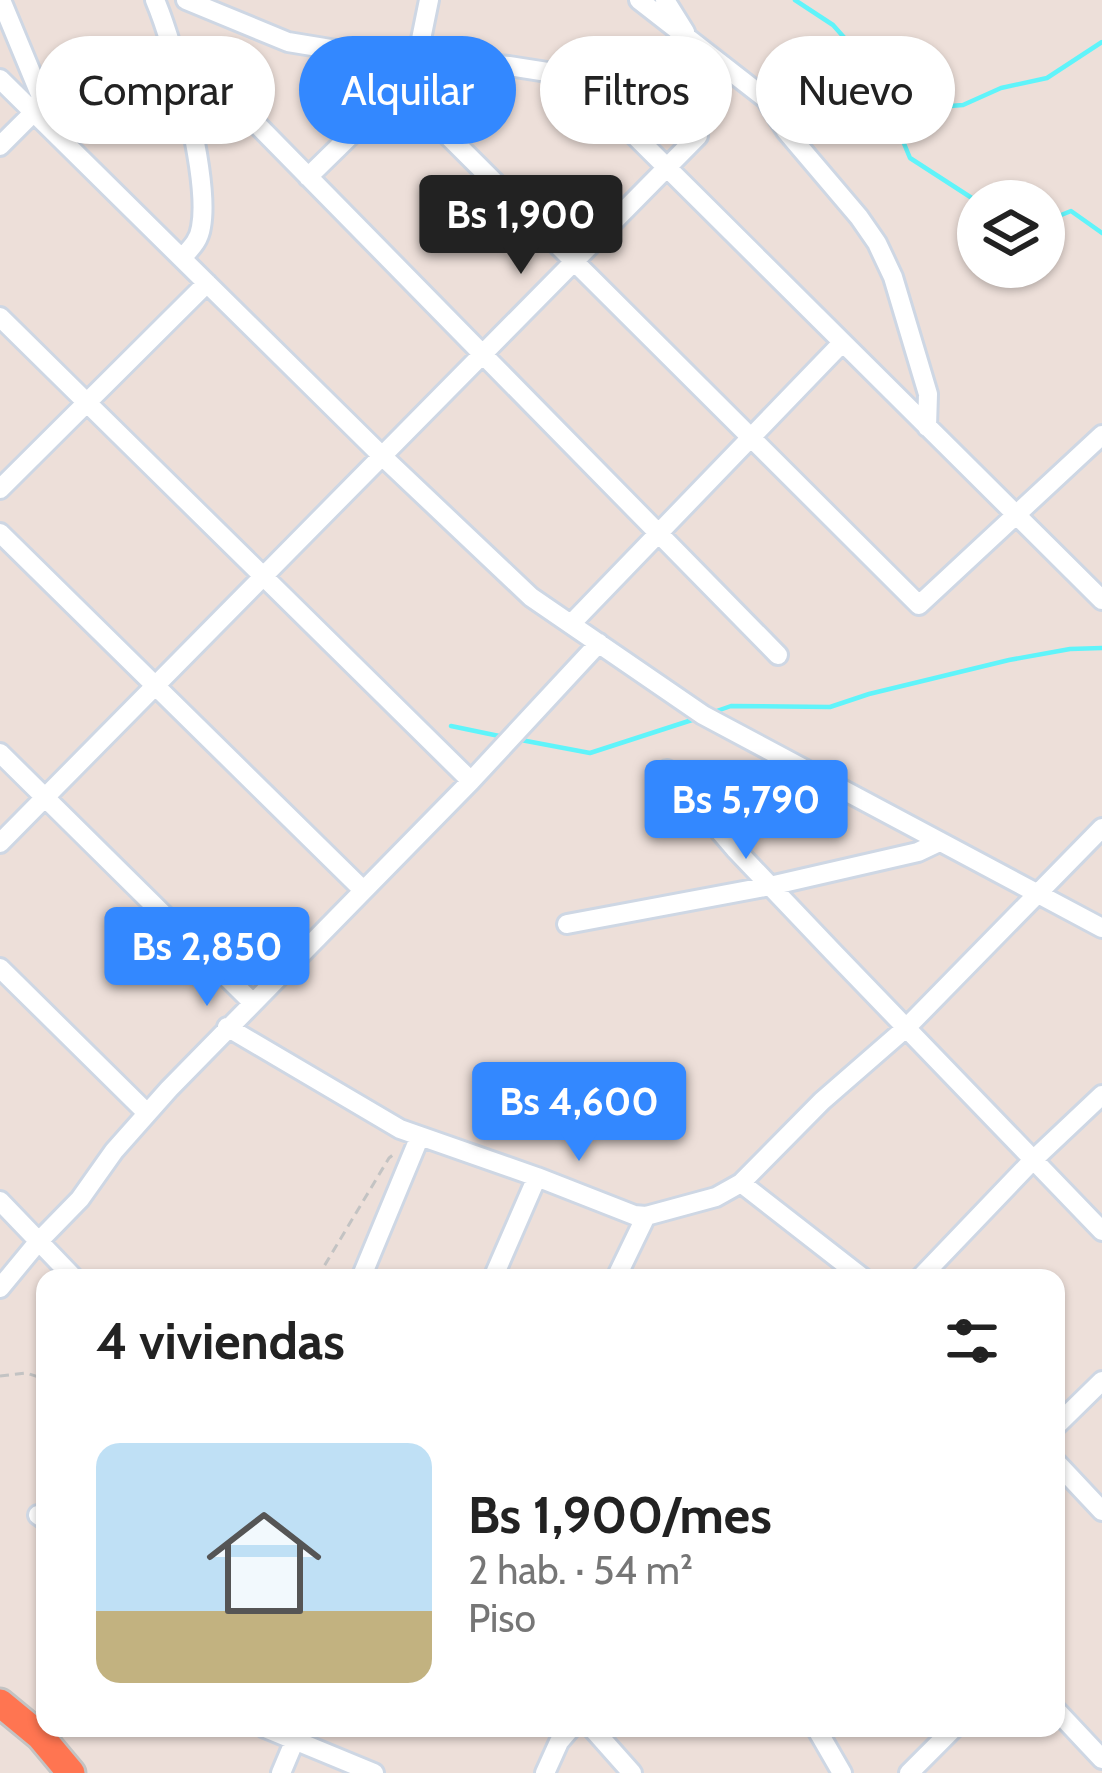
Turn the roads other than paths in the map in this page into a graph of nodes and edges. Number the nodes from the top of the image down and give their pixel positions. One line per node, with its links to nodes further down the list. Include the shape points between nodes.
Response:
1 (1, 0): 15 (street)
2 (155, 0): 7 (street)
3 (186, 0): 11 (street)
4 (429, 0): 8 (street)
5 (639, 0): 9 (street)
6 (665, 0): 10 (street)
7 (166, 36)
8 (422, 36)
9 (684, 36)
10 (687, 36)
11 (299, 44)
12 (516, 67): 24 (street, via 578,83)
13 (732, 73): 33 (street, via 766,99 877,243 928,394)
14 (0, 79): 16 (street)
15 (36, 85)
16 (34, 112): 23 (street)
17 (275, 143): 25 (street)
18 (66, 144): 26 (street)
19 (193, 144): 26 (street, via 201,227)
20 (342, 144): 25 (street)
21 (456, 144): 27 (street)
22 (690, 144): 24 (street)
23 (0, 146)
24 (667, 168): 27 (street); 30 (street)
25 (308, 177): 31 (street)
26 (182, 258): 28 (street)
27 (574, 262): 31 (street); 35 (street)
28 (207, 284): 32 (street); 36 (street)
29 (0, 316): 32 (street)
30 (842, 343): 33 (street); 35 (street)
31 (482, 354): 36 (street); 40 (street)
32 (88, 404): 37 (street); 41 (street)
33 (927, 428): 38 (street)
34 (1102, 435): 38 (street)
35 (751, 437): 38 (street, via 919,605); 40 (street)
36 (381, 455): 41 (street); 43 (street, via 515,584)
37 (0, 489)
38 (1016, 516): 42 (street)
39 (0, 533): 46 (street)
40 (659, 533): 43 (street); 45 (street)
41 (263, 576): 46 (street); 49 (street)
42 (1102, 600)
43 (572, 624): 44 (street)
44 (599, 644): 49 (street); 52 (street, via 703,715)
45 (778, 656)
46 (155, 687): 50 (street); 55 (street)
47 (0, 753): 50 (street)
48 (667, 770): 54 (street)
49 (471, 781): 55 (street)
50 (45, 798): 53 (street); 60 (street)
51 (1102, 828): 56 (street)
52 (939, 842): 54 (street); 56 (street)
53 (0, 843)
54 (770, 886): 57 (street); 62 (street)
55 (363, 890): 60 (street)
56 (1038, 895): 58 (street); 62 (street)
57 (567, 924)
58 (1102, 928)
59 (0, 968): 64 (street)
60 (252, 1002): 61 (street)
61 (227, 1027): 64 (street); 65 (street)
62 (907, 1027): 66 (street); 68 (street)
63 (1102, 1095): 66 (street)
64 (147, 1114): 74 (street)
65 (420, 1136): 67 (street); 76 (street)
66 (1032, 1162): 73 (street); 80 (street)
67 (537, 1177): 70 (street); 77 (street)
68 (741, 1183): 70 (street); 79 (street)
69 (0, 1201): 71 (street)
70 (646, 1216): 78 (street)
71 (21, 1223): 72 (street); 74 (street)
72 (0, 1230)
73 (1102, 1231)
74 (38, 1242): 75 (street); 81 (street)
75 (65, 1269)
76 (365, 1269)
77 (498, 1269)
78 (620, 1269)
79 (851, 1269)
80 (929, 1269)
81 (0, 1288)
82 (1102, 1381): 83 (street)
83 (1065, 1417)
84 (1065, 1472): 85 (street)
85 (1102, 1511)
86 (0, 1703): 88 (highway)
87 (1065, 1719): 96 (street)
88 (36, 1733)
89 (41, 1737): 97 (highway)
90 (297, 1737): 98 (street)
91 (304, 1737): 99 (street)
92 (564, 1737): 100 (street)
93 (600, 1737): 101 (street)
94 (821, 1737): 102 (street)
95 (945, 1737): 103 (street)
96 (1102, 1759)
97 (71, 1773)
98 (281, 1773)
99 (374, 1773)
100 (545, 1773)
101 (632, 1773)
102 (842, 1773)
103 (909, 1773)

